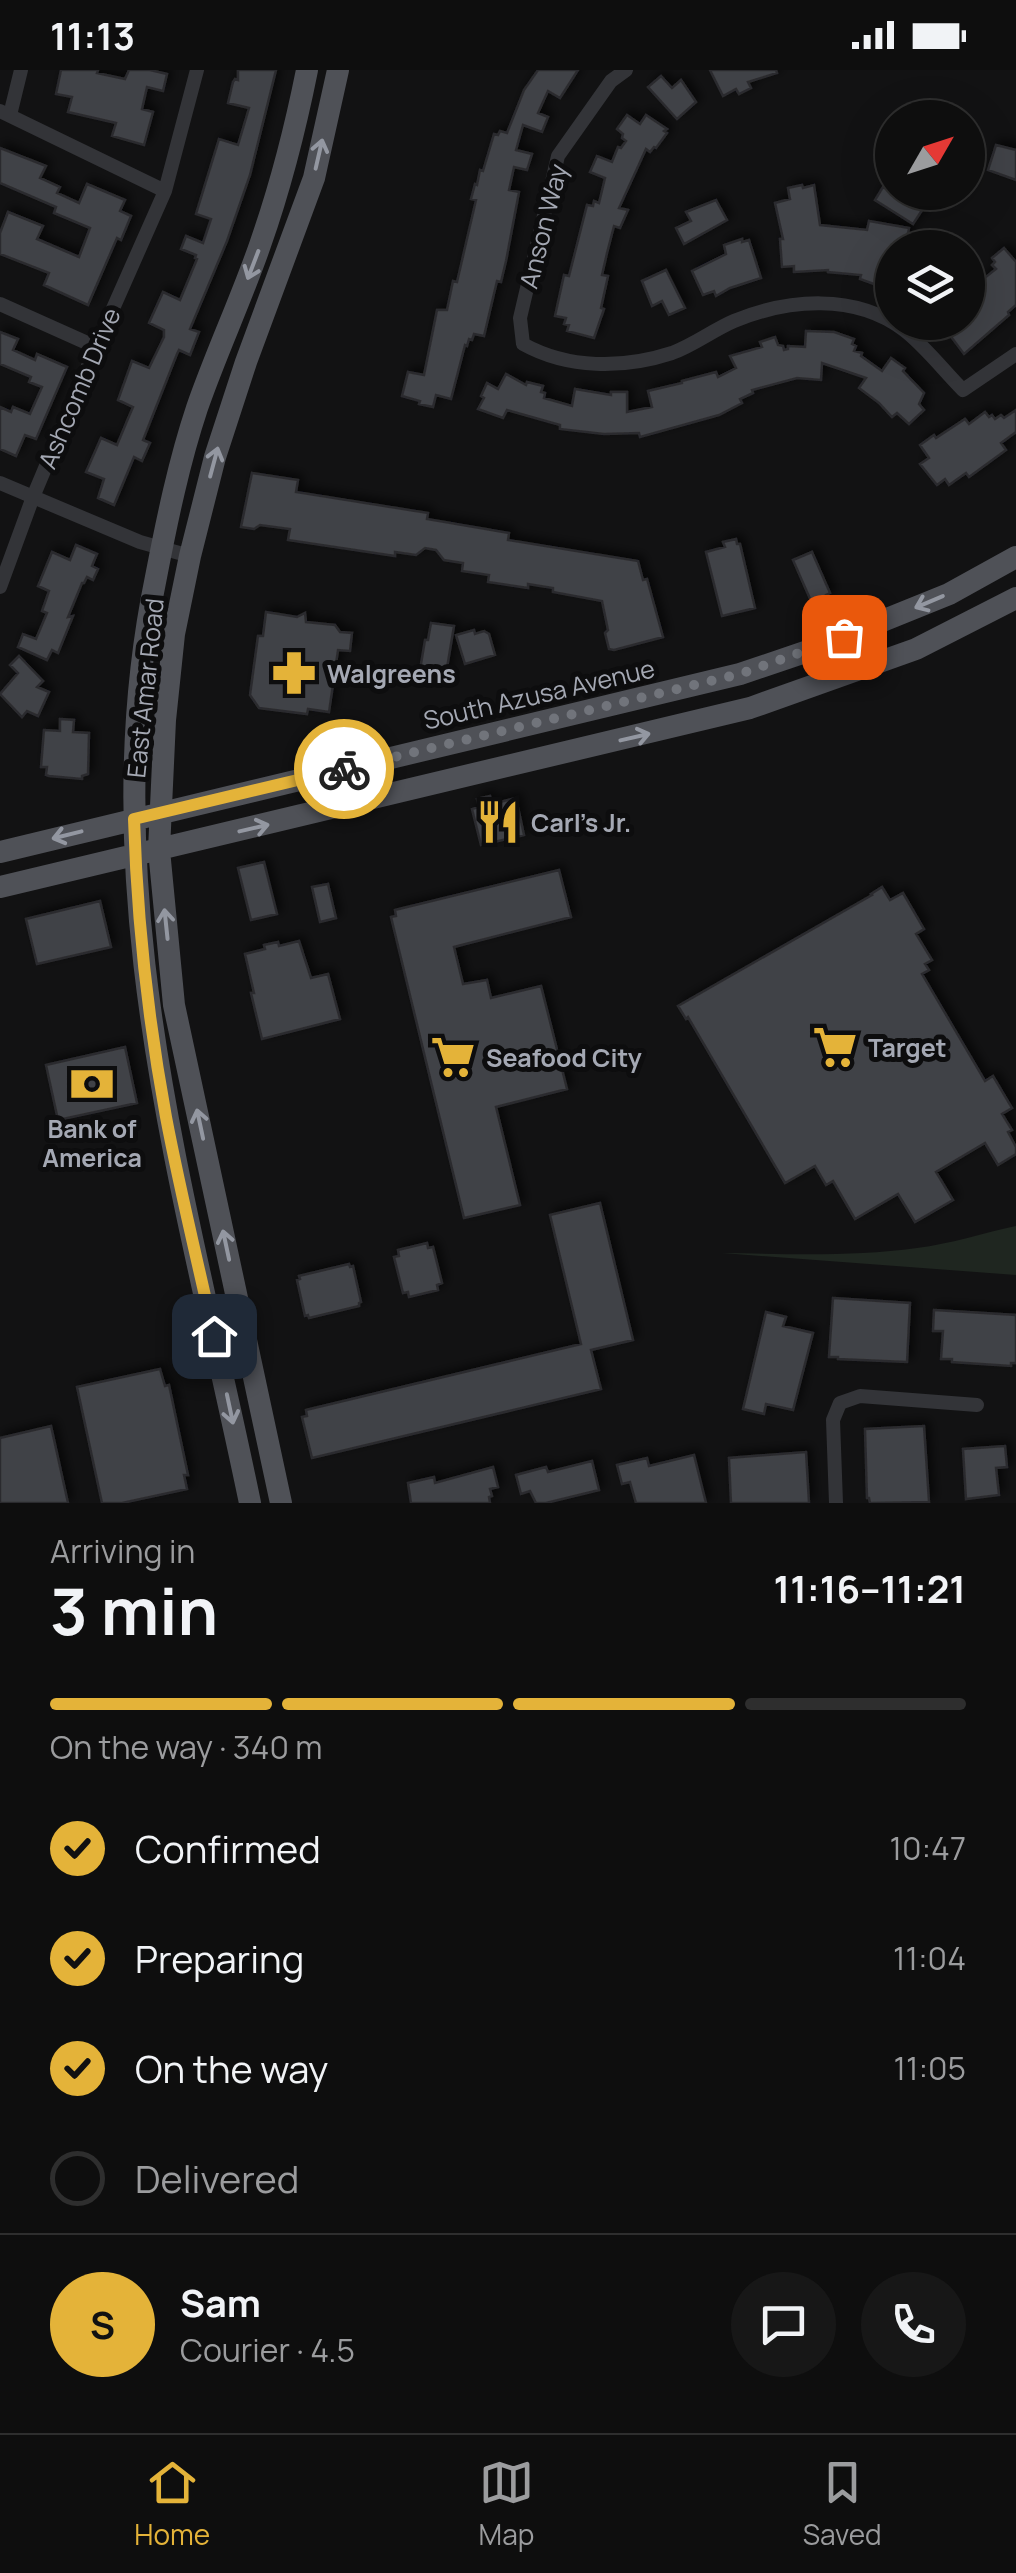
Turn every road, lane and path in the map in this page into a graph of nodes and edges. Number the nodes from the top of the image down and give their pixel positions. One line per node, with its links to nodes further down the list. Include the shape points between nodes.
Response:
1 (21, 70): 6 (street)
2 (197, 70): 7 (street, Ashcomb Drive)
3 (308, 70): 15 (main road, East Amar Road, one-way to 15, via 266,227 196,411)
4 (338, 70): 16 (main road, East Amar Road, one-way to 4, via 246,362 314,178)
5 (626, 70): 9 (street, Anson Way, via 610,81 558,156 520,318 522,344 546,356 615,366 674,352 774,309 819,302)
6 (5, 113): 7 (street)
7 (165, 191): 11 (street, Ashcomb Drive)
8 (0, 304): 11 (street)
9 (875, 314)
10 (918, 340): 12 (street, via 964,390)
11 (96, 347): 14 (street, Ashcomb Drive)
12 (1016, 354)
13 (0, 484): 14 (street)
14 (33, 497): 15 (street); 18 (street, Ashcomb Drive)
15 (162, 548): 16 (street); 23 (main road, East Amar Road, via 142,666)
16 (190, 556): 22 (main road, East Amar Road, via 174,634)
17 (1016, 557): 20 (main road, South Azusa Avenue, one-way to 20, via 949,594 808,651)
18 (0, 588)
19 (1016, 598): 21 (main road, one-way to 19, via 821,685 916,649)
20 (533, 724): 21 (main road); 22 (main road, South Azusa Avenue)
21 (540, 760): 24 (main road, one-way to 21)
22 (162, 812): 23 (main road, South Azusa Avenue); 24 (main road, East Amar Road)
23 (134, 819): 25 (main road, South Azusa Avenue, one-way to 25); 26 (main road, East Amar Road)
24 (159, 850): 26 (main road); 30 (main road, East Amar Road, one-way to 24, via 174,1006)
25 (0, 852)
26 (136, 856): 27 (main road); 29 (main road, East Amar Road, one-way to 29, via 146,986 167,1121)
27 (0, 888)
28 (976, 1405): 31 (street, via 860,1396 840,1403 833,1420)
29 (250, 1503)
30 (281, 1503)
31 (836, 1503)

